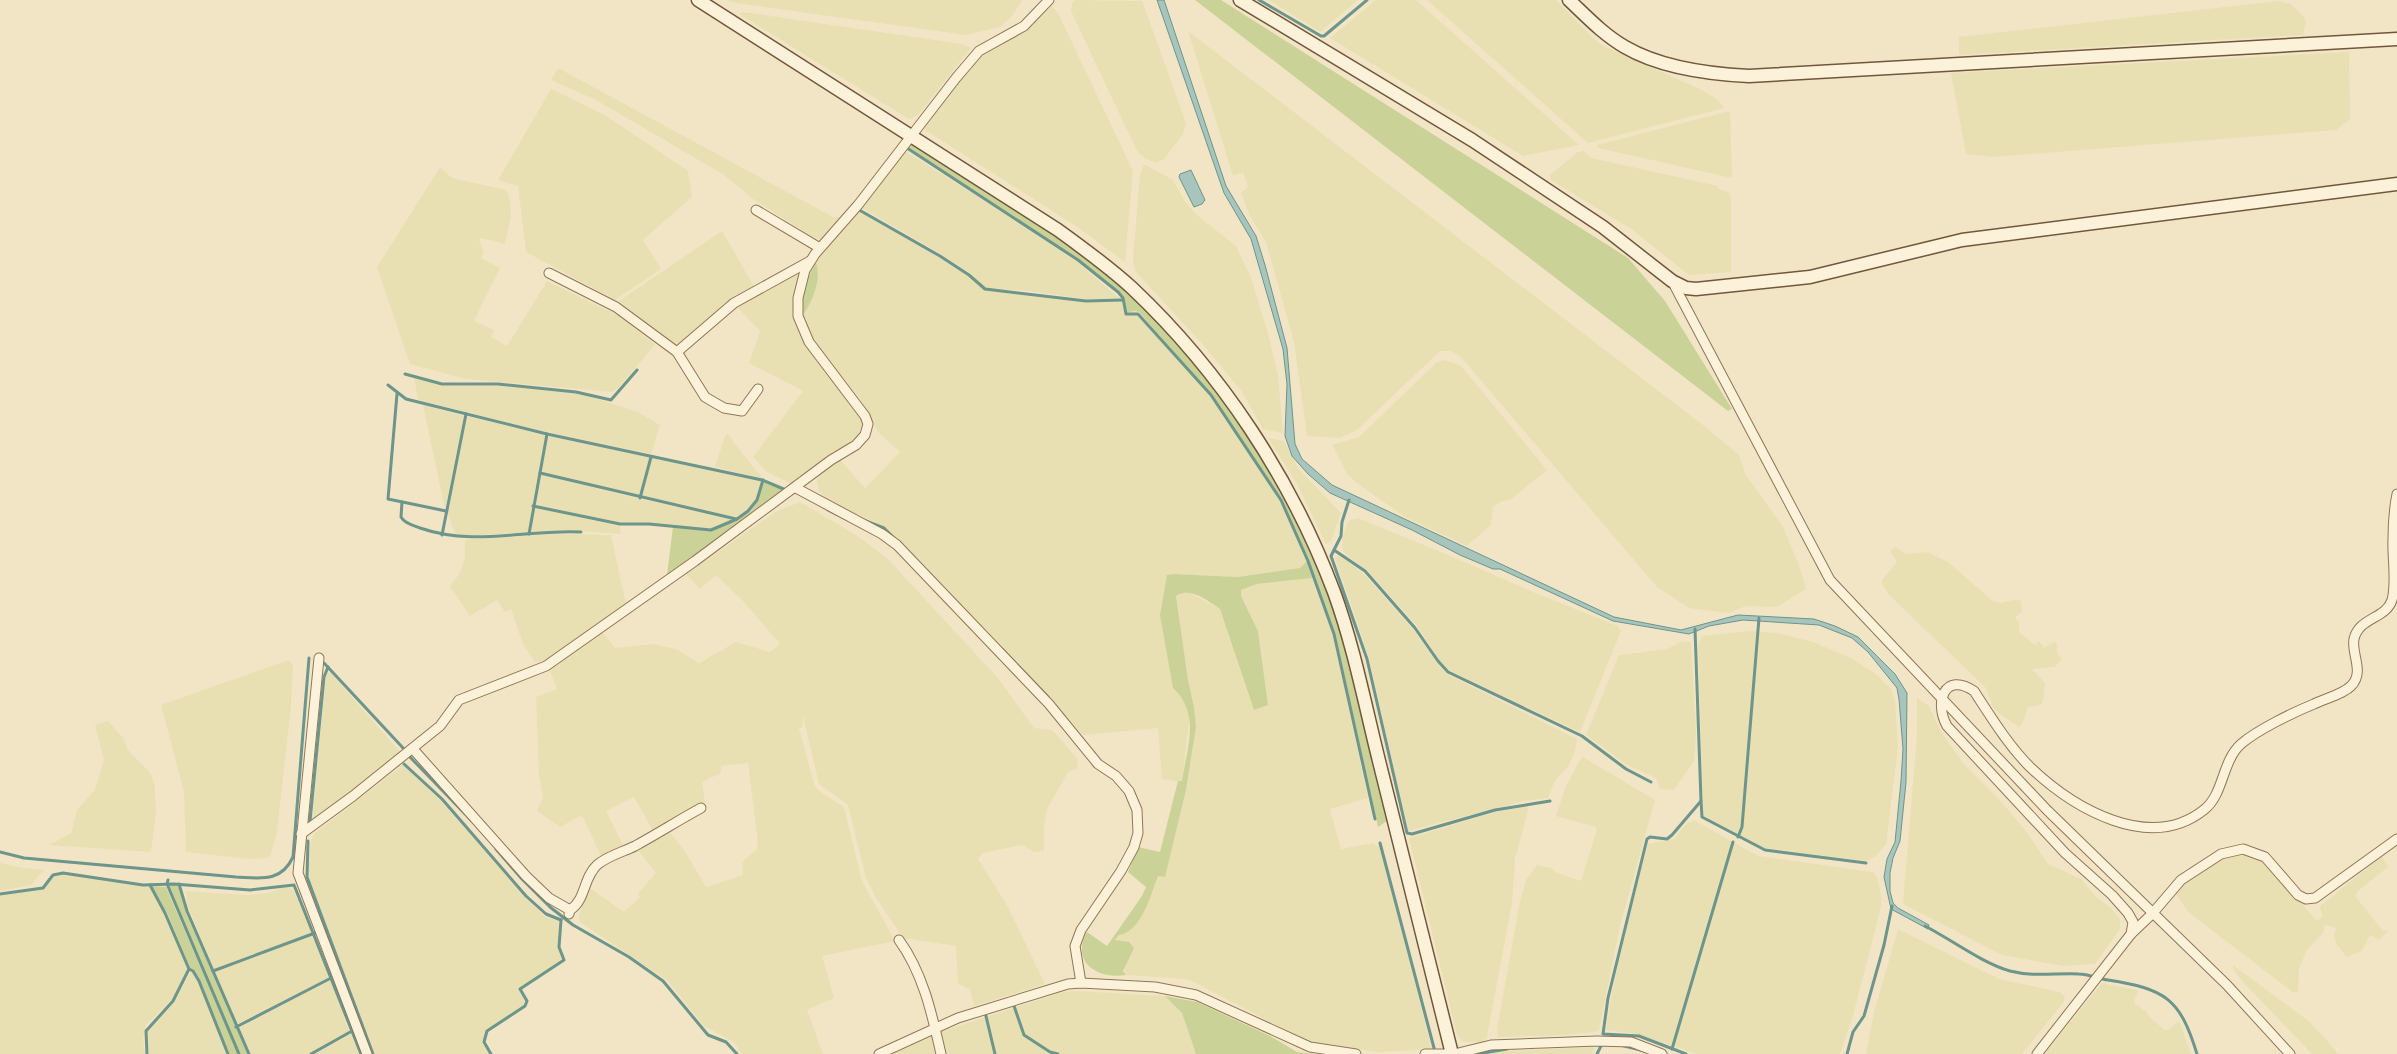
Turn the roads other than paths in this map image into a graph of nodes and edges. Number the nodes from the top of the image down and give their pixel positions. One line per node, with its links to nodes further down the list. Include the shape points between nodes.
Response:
1 (698, 0): 6 (street)
2 (1049, 0): 6 (street, via 1024,26 980,51)
3 (1240, 0): 12 (street, via 1472,140 1603,227)
4 (1569, 0): 5 (street, via 1599,28 1626,47 1658,61 1721,74 1749,76)
5 (2397, 39)
6 (911, 136): 9 (street); 33 (street, via 1058,230 1131,287 1190,348 1262,447 1295,506 1334,594 1356,664)
7 (2397, 184): 12 (street, via 1962,240 1810,277 1696,289)
8 (756, 210): 9 (street)
9 (820, 248): 10 (street)
10 (810, 261): 13 (street, via 734,303); 15 (street, via 800,284 798,316 809,342 868,424 866,435 856,445)
11 (550, 273): 13 (street, via 616,307)
12 (1672, 281): 18 (street, via 1830,580)
13 (677, 352): 14 (street, via 706,397 724,408 742,411)
14 (758, 389)
15 (796, 488): 19 (street, via 546,666 459,700 440,726); 26 (street, via 882,534 896,545 1048,704 1098,764 1116,776 1129,791 1137,810 1138,833 1121,871 1081,930 1074,946)
16 (2397, 494): 18 (street, via 2393,540 2394,592 2388,606 2362,623 2356,631 2353,642 2358,666 2356,679 2339,694 2304,708 2243,743 2232,754 2217,791 2206,808 2184,822 2170,828 2150,828 2078,805 2029,766 2009,743 1974,691 1956,684 1947,688)
17 (319, 658): 21 (street)
18 (1941, 697): 23 (street, via 2047,810); 24 (street, via 1940,715 1947,726 2065,853 2117,901 2133,922)
19 (413, 749): 20 (street, via 526,876 569,912 576,906 588,876 598,865); 21 (street)
20 (701, 808)
21 (301, 834): 28 (street, via 298,873)
22 (2397, 839): 23 (street, via 2326,892 2306,899 2292,890 2265,857 2243,849 2221,854 2180,880)
23 (2152, 914): 24 (street); 36 (street, via 2227,985)
24 (2130, 934): 35 (street)
25 (898, 940): 27 (street, via 911,959)
26 (1081, 983): 27 (street, via 1015,1000); 31 (street, via 1155,988 1196,995 1310,1047)
27 (935, 1028): 29 (street); 30 (street)
28 (367, 1054)
29 (879, 1054)
30 (941, 1054)
31 (1356, 1054)
32 (1425, 1054): 33 (street)
33 (1452, 1054): 34 (street, via 1491,1045 1597,1040 1631,1042)
34 (1662, 1054)
35 (2037, 1054)
36 (2290, 1054)

